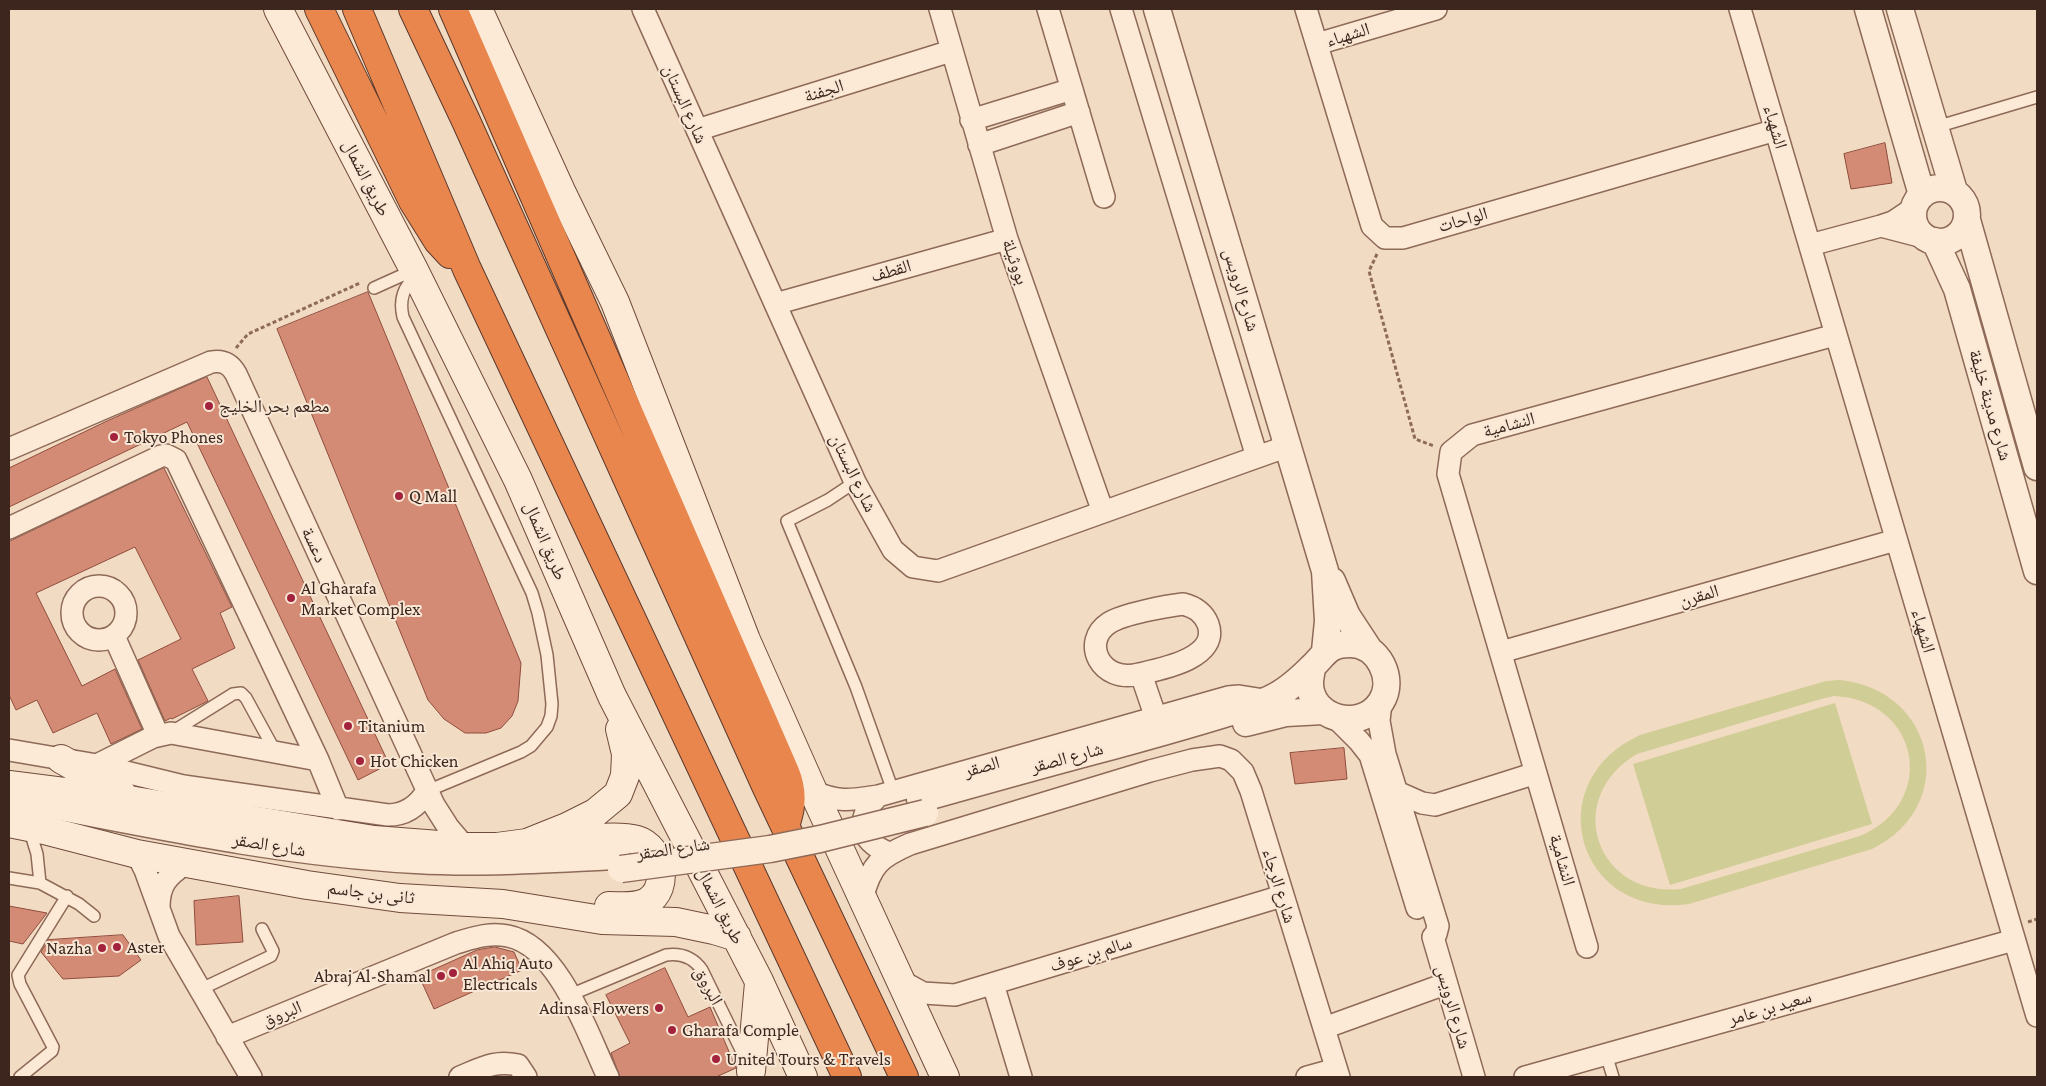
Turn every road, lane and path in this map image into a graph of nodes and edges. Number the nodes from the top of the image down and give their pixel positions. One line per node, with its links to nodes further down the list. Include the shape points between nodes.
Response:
1 (278, 9): 38 (main road, طريق الشمال)
2 (318, 9): 37 (highway, via 413,200 438,241)
3 (357, 9): 37 (highway)
4 (413, 9): 83 (highway)
5 (453, 9): 43 (highway)
6 (478, 9): 27 (main road)
7 (643, 9): 24 (street, شارع البستان)
8 (940, 9): 18 (street, بووثيلة)
9 (1048, 9): 19 (street)
10 (1121, 9): 47 (street)
11 (1157, 9): 44 (street, شارع الرويس)
12 (1306, 9): 17 (street)
13 (1436, 9): 17 (street, الشهباء)
14 (1740, 9): 25 (street, الشهباء)
15 (1868, 9): 30 (street)
16 (1900, 9): 23 (street)
17 (1317, 44): 33 (street, via 1372,226)
18 (951, 51): 22 (street, بووثيلة); 24 (street, الجفنة)
19 (1072, 89): 21 (street); 22 (street)
20 (2037, 97): 23 (lane)
21 (1079, 112): 26 (street); 29 (street)
22 (971, 120): 26 (street, بووثيلة)
23 (1936, 127): 28 (street)
24 (697, 130): 40 (street, شارع البستان)
25 (1776, 130): 33 (street, الواحات, via 1403,238); 36 (street, الشهباء)
26 (979, 145): 34 (street, بووثيلة)
27 (561, 191): 43 (main road, via 607,329); 74 (main road, via 615,302 746,640)
28 (1954, 191): 30 (street, via 1938,188); 31 (street, via 1965,204)
29 (1104, 197)
30 (1918, 201): 32 (street, via 1893,222); 35 (street, via 1913,217 1915,226)
31 (1967, 220): 35 (street, via 1952,240); 48 (street, شارع مدينة خليفة)
32 (1881, 226): 35 (street); 36 (street)
33 (1385, 238): 46 (path, via 1369,271 1415,439)
34 (1006, 239): 40 (street, القطف); 50 (street, بووثيلة)
35 (1931, 240): 54 (street, شارع مدينة خليفة, via 1957,289)
36 (1810, 245): 41 (street, الشهباء)
37 (467, 269): 122 (highway)
38 (416, 273): 39 (lane); 60 (main road, طريق الشمال, via 518,480); 73 (lane, via 402,294 402,317 532,593 543,634 552,704 546,727 531,746)
39 (370, 285): 42 (path, via 248,334)
40 (775, 304): 49 (street, شارع البستان)
41 (1835, 335): 46 (street, النشامية, via 1472,435); 52 (street, الشهباء)
42 (218, 362): 45 (street); 73 (street, دعسة, via 236,374)
43 (607, 364): 83 (highway, via 791,786 791,811)
44 (1288, 446): 47 (street, شارع البستان); 53 (street, شارع الرويس)
45 (9, 449)
46 (1451, 452): 57 (street, النشامية, via 1448,474)
47 (1257, 457): 50 (street, شارع البستان)
48 (2037, 467)
49 (855, 482): 50 (street, شارع البستان, via 893,550 913,567 938,570); 76 (lane, via 787,521 856,688)
50 (1103, 512)
51 (9, 528): 69 (street, via 161,456 176,460)
52 (1896, 540): 57 (street, المقرن); 102 (street, الشهباء)
53 (1325, 571): 56 (street, شارع الرويس, via 1347,616); 58 (street, شارع الرويس, via 1328,621)
54 (2037, 571)
55 (114, 636): 65 (street)
56 (1368, 648): 58 (street, via 1338,645); 62 (street, via 1385,672 1386,688)
57 (1501, 652): 71 (street, النشامية)
58 (1319, 659): 61 (street, شارع الصقر, via 1281,693); 63 (street, via 1310,683 1313,698)
59 (1142, 674): 59 (street, via 1120,676 1101,665 1096,642 1109,623 1183,604 1196,608 1205,616 1209,628 1208,641 1201,652 1190,659); 64 (street)
60 (612, 696): 85 (main road, via 626,754 625,776 618,794 595,813); 100 (main road, طريق الشمال)
61 (1267, 700): 64 (street, الصقر, via 1228,697); 80 (street, شارع الصقر)
62 (1381, 702): 63 (street, via 1369,714 1354,720); 75 (street, via 1379,721)
63 (1330, 715): 80 (street, شارع الصقر, via 1304,711 1270,717 1124,760); 101 (street, via 1360,741 1370,755 1425,933)
64 (1156, 718): 76 (street, الصقر)
65 (164, 734): 67 (street); 67 (lane, via 241,693); 70 (street)
66 (10, 744): 68 (street)
67 (275, 751): 69 (street)
68 (61, 759): 70 (street); 78 (main road)
69 (318, 760): 81 (street)
70 (97, 765): 81 (street, via 183,786)
71 (1536, 772): 79 (street); 103 (street, النشامية)
72 (9, 785): 78 (main road)
73 (427, 790): 81 (street, via 411,809 396,815); 86 (street, دعسة, via 440,816)
74 (813, 790): 76 (street, الصقر, via 839,800); 94 (main road)
75 (1397, 792): 79 (street); 84 (street)
76 (886, 794): 87 (street, via 868,806 863,821 866,836 875,847)
77 (9, 797): 89 (street, شارع الصقر, via 302,850 418,861)
78 (135, 801): 86 (main road, via 374,840)
79 (1435, 805): 84 (street)
80 (922, 806): 89 (street, شارع الصقر, bridge, via 820,839 770,848)
81 (338, 810)
82 (27, 826): 88 (main road, ثانى بن جاسم); 89 (street, شارع الصقر, via 386,873 467,876 563,874); 92 (lane, via 37,854)
83 (785, 826): 123 (highway)
84 (1412, 841): 101 (street, via 1438,926)
85 (527, 842): 86 (main road, via 497,847); 96 (main road, via 639,840 659,861 661,876 657,890 648,901 637,905)
86 (464, 847)
87 (889, 853): 94 (street, via 874,865); 95 (street, شارع الرجاء, via 1150,771 1220,756 1231,760 1243,772)
88 (137, 854): 90 (main road, ثانى بن جاسم); 97 (street)
89 (619, 863)
90 (185, 864): 96 (main road, ثانى بن جاسم, via 400,898); 97 (street, via 164,881)
91 (9, 878): 92 (lane)
92 (40, 882): 93 (lane)
93 (67, 896): 98 (lane); 116 (lane, via 18,975 53,1047)
94 (862, 896): 104 (main road)
95 (1282, 896): 107 (street, سالم بن عوف); 111 (street, شارع الرجاء)
96 (502, 904): 100 (main road, ثانى بن جاسم, via 602,920 676,922)
97 (159, 908): 108 (street, via 169,936)
98 (94, 916)
99 (262, 929): 108 (lane, via 272,949 271,956)
100 (737, 937): 105 (main road, طريق الشمال)
101 (1433, 937): 106 (street, شارع الرويس)
102 (2014, 940): 110 (street, الشهباء); 113 (street, سعيد بن عامر)
103 (1587, 946)
104 (901, 980): 107 (street, سالم بن عوف, via 923,992 955,995); 124 (main road)
105 (759, 981): 115 (main road); 121 (main road, طريق الشمال)
106 (1445, 984): 111 (street); 127 (street, شارع الرويس)
107 (985, 986): 125 (street)
108 (199, 990): 112 (street)
109 (570, 995): 112 (street, البروق, via 540,952 526,942 490,934 456,943); 115 (lane, البروق, via 666,955 686,956 702,970); 120 (street, البروق)
110 (2037, 1016)
111 (1324, 1028): 114 (street, شارع الرجاء)
112 (227, 1037): 117 (street)
113 (1606, 1054): 128 (street, سعيد بن عامر); 129 (lane)
114 (1338, 1073): 126 (street)
115 (753, 1074)
116 (20, 1077)
117 (251, 1077)
118 (460, 1077): 119 (street, via 489,1064 503,1062 518,1065)
119 (526, 1077)
120 (608, 1077)
121 (803, 1077)
122 (847, 1077)
123 (904, 1077)
124 (945, 1077)
125 (1021, 1077)
126 (1307, 1077)
127 (1474, 1077)
128 (1525, 1077)
129 (1613, 1077)

